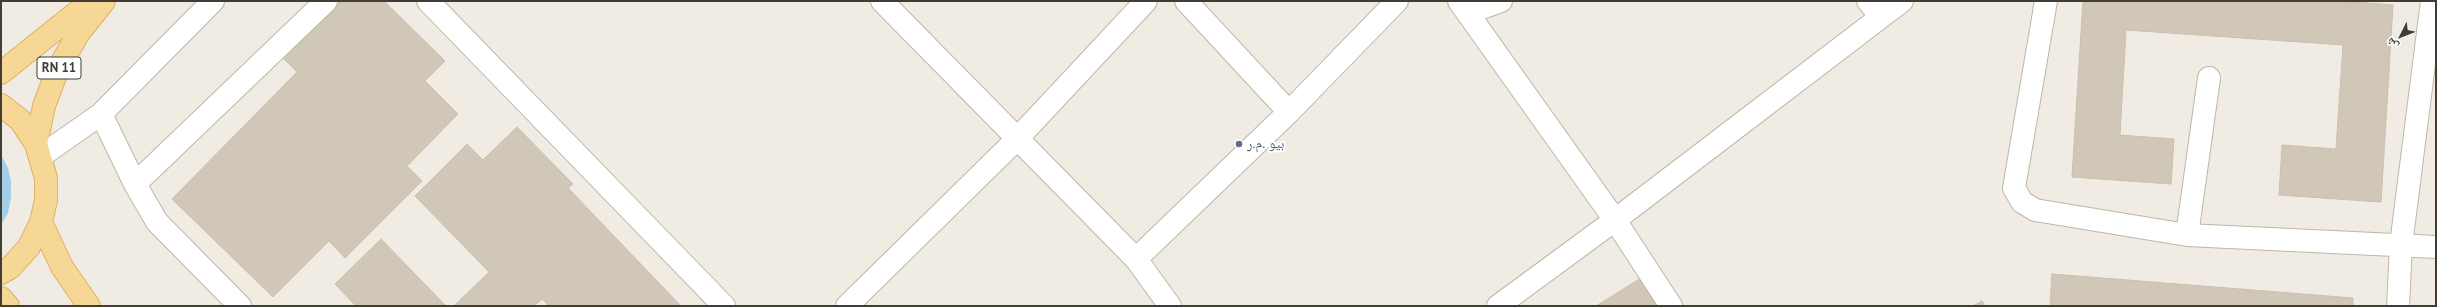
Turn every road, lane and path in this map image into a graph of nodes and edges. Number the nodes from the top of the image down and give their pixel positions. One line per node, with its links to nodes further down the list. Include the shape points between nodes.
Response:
1 (91, 1): 16 (main road, RN 11)
2 (104, 1): 23 (main road, RN 11, via 78,34 57,71 44,106)
3 (213, 1): 21 (street)
4 (326, 1): 24 (street)
5 (428, 1): 37 (street)
6 (882, 1): 22 (street)
7 (1146, 1): 22 (street)
8 (1186, 1): 20 (street)
9 (1397, 1): 20 (street)
10 (1501, 1): 14 (street)
11 (1902, 1): 15 (street)
12 (2046, 1): 27 (street, via 2014,188 2022,202 2035,210)
13 (2432, 1): 18 (street)
14 (1463, 7): 25 (street)
15 (1874, 9): 25 (street)
16 (1, 73)
17 (2209, 78): 27 (street)
18 (2428, 88): 28 (street)
19 (1, 105): 23 (main road, via 20,120)
20 (1289, 112): 30 (street)
21 (101, 114): 23 (street); 24 (street)
22 (1017, 139): 30 (street); 38 (street)
23 (38, 150): 26 (main road, via 46,178 46,200)
24 (135, 184): 36 (street, via 157,222)
25 (1615, 220): 39 (street); 40 (street)
26 (41, 222): 31 (main road, via 29,247 10,268); 35 (main road, via 62,268)
27 (2187, 234): 28 (street)
28 (2401, 245): 29 (street); 41 (street)
29 (2436, 247)
30 (1136, 259): 33 (street)
31 (1, 273)
32 (1, 298): 34 (main road)
33 (1165, 304)
34 (8, 306)
35 (89, 306)
36 (240, 306)
37 (724, 306)
38 (846, 306)
39 (1498, 306)
40 (1671, 306)
41 (2398, 306)

